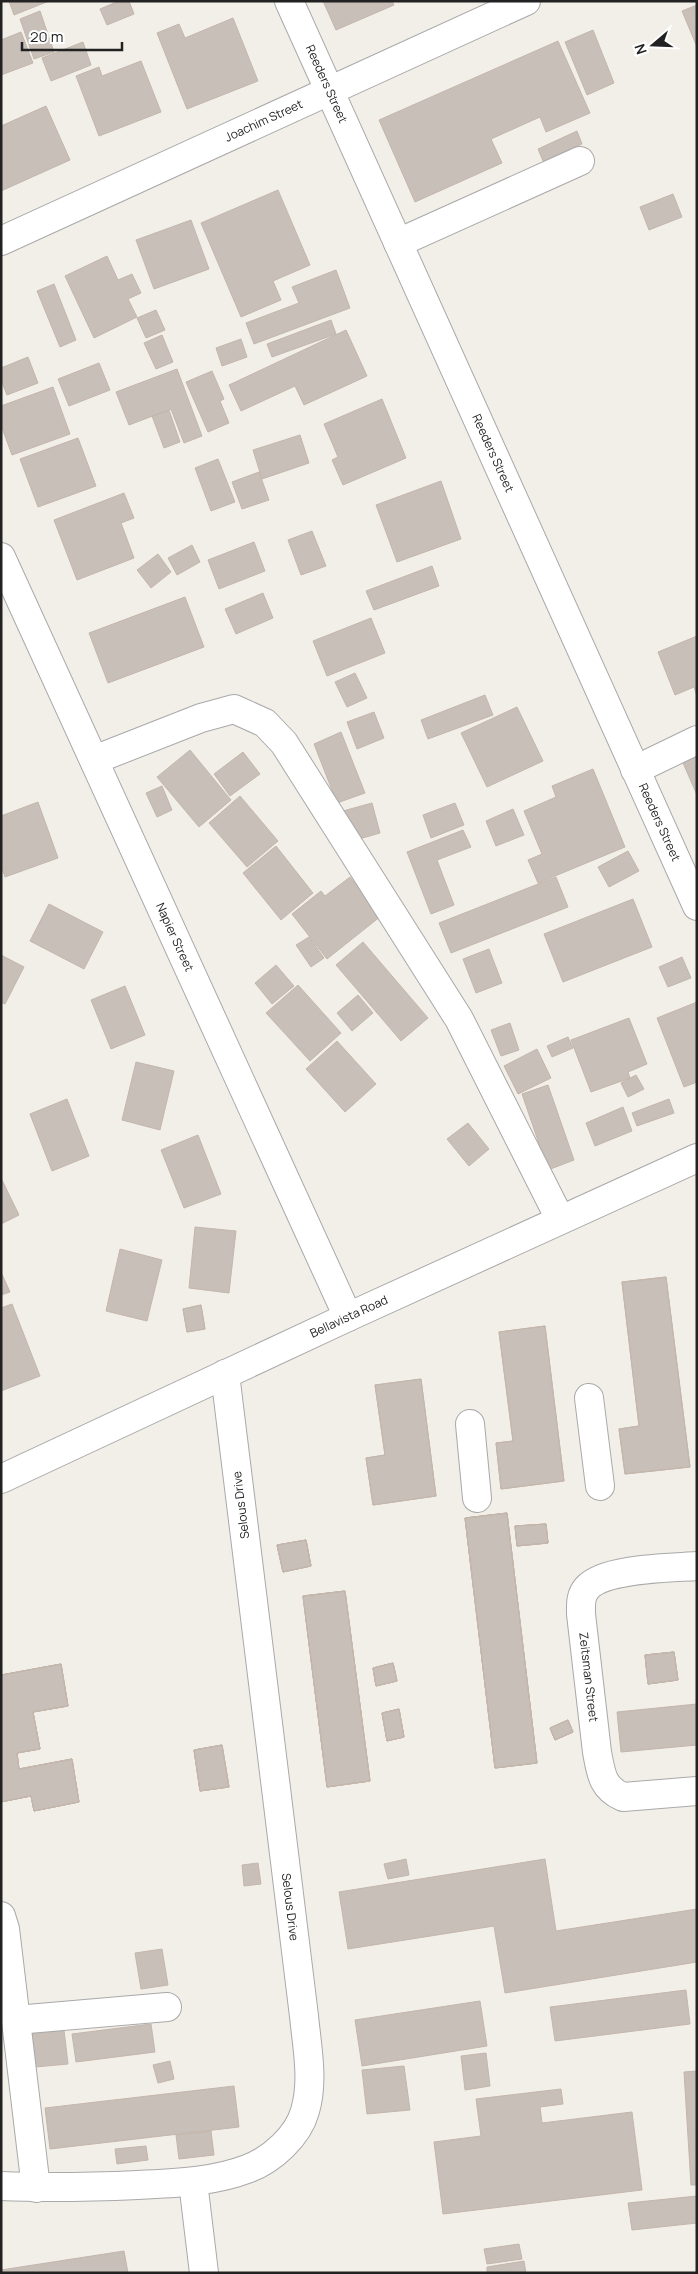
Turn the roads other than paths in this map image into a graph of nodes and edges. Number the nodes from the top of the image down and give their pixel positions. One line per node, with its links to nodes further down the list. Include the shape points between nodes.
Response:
1 (289, 1): 3 (street, Reeders Street)
2 (526, 1): 3 (street, Joachim Street)
3 (329, 92): 5 (street, Joachim Street); 6 (street, Reeders Street)
4 (580, 160): 6 (street)
5 (1, 241)
6 (398, 243): 10 (street, Reeders Street)
7 (1, 557): 9 (street, Napier Street)
8 (697, 740): 10 (street)
9 (94, 760): 13 (street, via 201,718 234,709 265,724 290,752 459,1018); 14 (street, Napier Street)
10 (635, 770): 11 (street, Reeders Street)
11 (697, 906)
12 (697, 1158): 13 (street, Bellavista Road)
13 (560, 1219): 14 (street, Bellavista Road)
14 (348, 1316): 15 (street, Bellavista Road)
15 (225, 1374): 18 (street, Bellavista Road); 26 (street, Selous Drive, via 310,2078 305,2112 293,2135 274,2153 248,2169)
16 (590, 1398): 19 (street)
17 (470, 1424): 20 (street)
18 (1, 1479)
19 (600, 1486)
20 (477, 1498)
21 (697, 1566): 22 (street, Zeitsman Street, via 614,1574 587,1588 581,1600 597,1752 606,1784 612,1792 623,1797)
22 (697, 1790)
23 (1, 1916): 25 (street)
24 (167, 2007): 25 (street)
25 (16, 2020): 28 (street)
26 (193, 2182): 28 (street, Selous Drive); 29 (street)
27 (1, 2186): 28 (street, Selous Drive)
28 (36, 2188)
29 (204, 2273)

